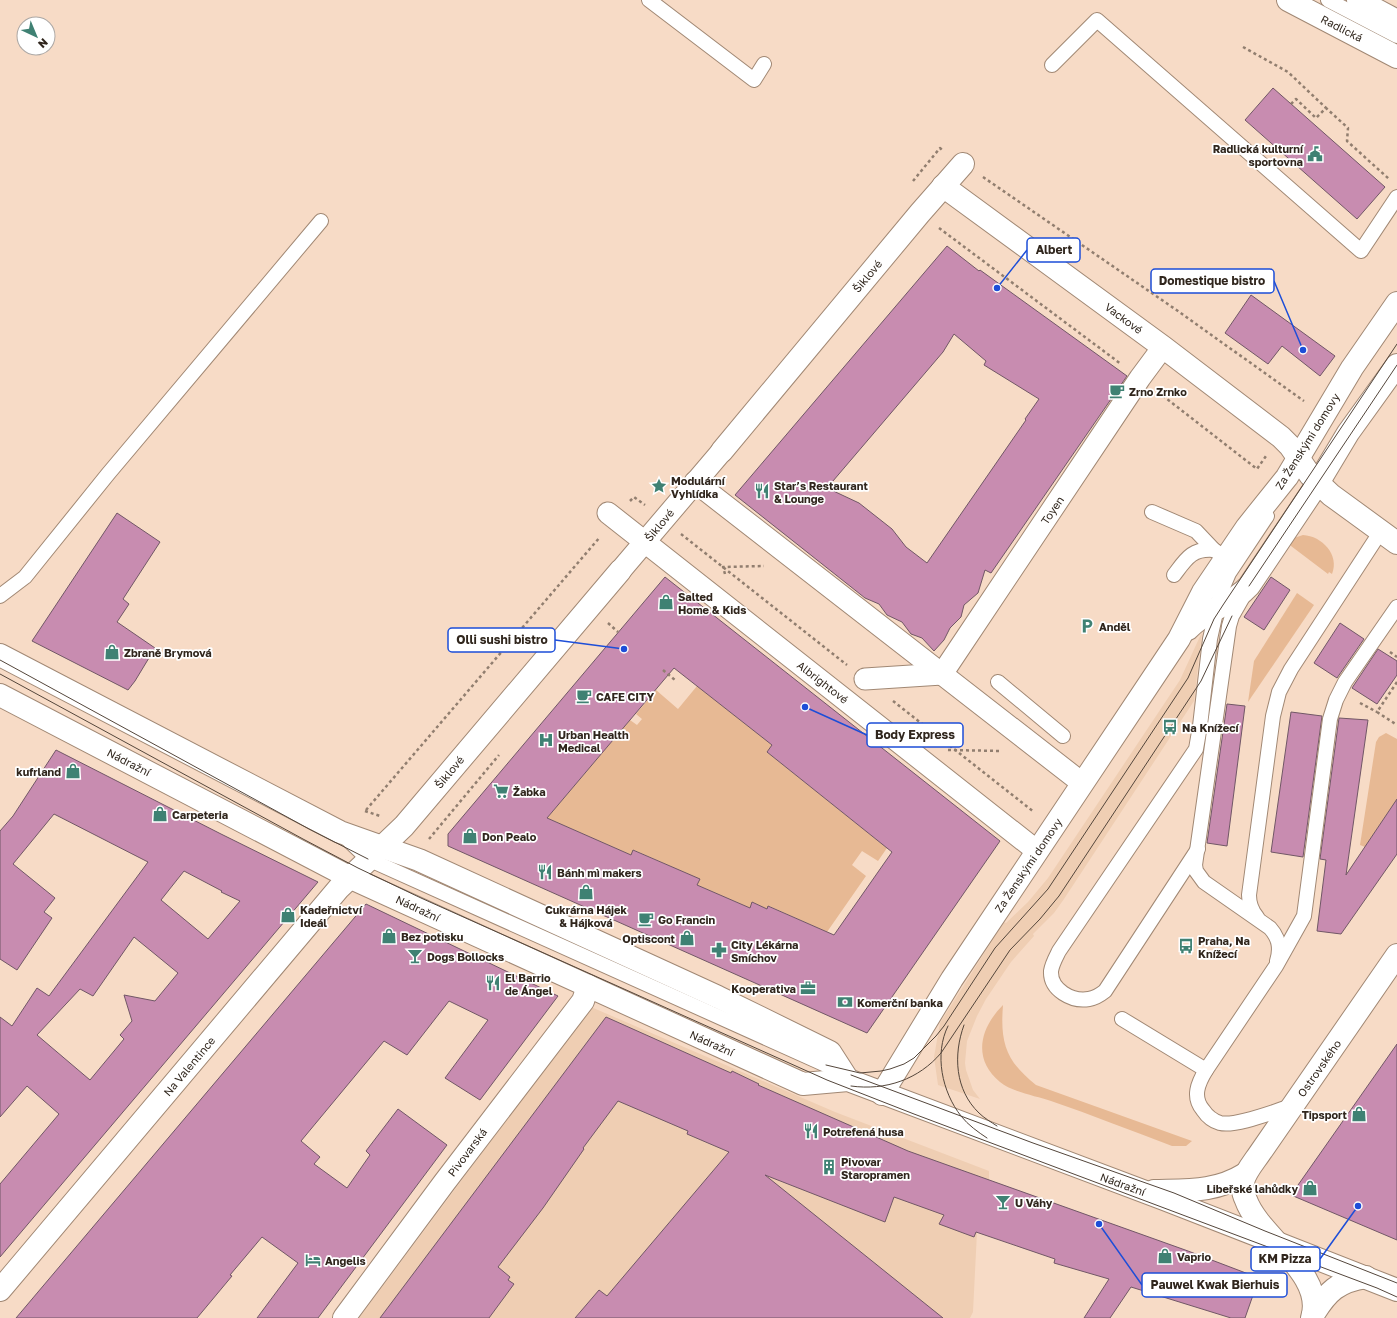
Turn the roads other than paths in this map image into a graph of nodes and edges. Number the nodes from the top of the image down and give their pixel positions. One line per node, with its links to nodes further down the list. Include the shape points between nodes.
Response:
1 (649, 0): 10 (lane, via 754,80)
2 (1288, 0): 9 (street, Radlická)
3 (1303, 0): 8 (lane)
4 (1328, 0): 7 (lane)
5 (1358, 0): 6 (street)
6 (1397, 21)
7 (1397, 36)
8 (1397, 48)
9 (1397, 57)
10 (764, 64)
11 (1052, 65): 14 (lane, via 1097,20 1360,251)
12 (963, 164): 13 (street, Šiklové)
13 (943, 186): 17 (street, Vackové); 19 (street, Šiklové)
14 (1397, 197)
15 (321, 221): 32 (lane, via 108,474 25,577)
16 (1397, 303): 20 (street, Za Ženskými domovy, via 1352,368)
17 (1163, 347): 20 (street, Vackové, via 1281,437); 37 (street, Toyen)
18 (1397, 365): 22 (street, Za Ženskými domovy, via 1348,434)
19 (722, 451): 21 (street, Šiklové)
20 (1298, 458): 22 (street, Vackové); 23 (street, Za Ženskými domovy)
21 (695, 482): 27 (street, Šiklové); 37 (street)
22 (1318, 483): 26 (street, Vackové, via 1330,495); 31 (street, Za Ženskými domovy, via 1282,549)
23 (1279, 488): 28 (street, Za Ženskými domovy); 34 (lane, via 1261,526 1224,582)
24 (1152, 512): 28 (lane, via 1196,531)
25 (612, 516): 27 (street, Albrightové)
26 (1389, 537): 47 (lane, via 1291,669 1280,692 1273,716 1249,895 1252,911)
27 (644, 541): 29 (street, Šiklové); 44 (street, Albrightové)
28 (1220, 554): 30 (lane, via 1205,549 1198,551 1190,556); 35 (street, Za Ženskými domovy)
29 (620, 571): 45 (street, Šiklové, via 409,820)
30 (1174, 575)
31 (1250, 586): 34 (street, Za Ženskými domovy, via 1242,594); 43 (lane, via 1235,610 1229,626)
32 (0, 596)
33 (1397, 607): 49 (lane, via 1345,682 1336,700 1330,719 1304,916)
34 (1217, 608): 35 (street, Za Ženskými domovy, via 1193,623); 43 (lane, via 1210,639 1196,749 1059,951 1051,972 1058,988 1071,998 1079,1000 1097,997 1105,991)
35 (1179, 639): 42 (street, Za Ženskými domovy)
36 (0, 655): 45 (street, via 340,832)
37 (942, 674): 38 (street); 42 (street)
38 (866, 679)
39 (998, 682): 41 (lane)
40 (0, 695): 46 (street, Nádražní)
41 (1063, 736)
42 (1082, 783): 44 (street, Za Ženskými domovy)
43 (1198, 849): 47 (lane, via 1196,871 1200,877 1209,886)
44 (1037, 850): 54 (street, Za Ženskými domovy, via 952,979)
45 (375, 853): 46 (street, Na Valentince); 53 (street, via 419,860 718,997 830,1052)
46 (350, 877): 50 (street, Nádražní); 60 (street, Na Valentince)
47 (1258, 919): 49 (lane, via 1276,934 1280,952)
48 (1397, 955): 55 (street, Ostrovského)
49 (1276, 966): 52 (lane)
50 (588, 986): 53 (street, Nádražní, via 803,1084); 63 (street, Pivovarská, via 583,1001)
51 (1122, 1019): 52 (lane)
52 (1206, 1070): 55 (lane, via 1196,1094 1201,1108 1214,1120 1233,1123)
53 (846, 1076): 54 (street, Nádražní)
54 (882, 1094): 57 (street, Nádražní)
55 (1292, 1106): 56 (street, Ostrovského)
56 (1246, 1174): 57 (street, via 1209,1189); 58 (street, Ostrovského, via 1242,1188 1247,1204 1253,1216)
57 (1143, 1191): 58 (street, Nádražní)
58 (1277, 1243): 59 (street, Nádražní); 62 (street, Ostrovského, via 1294,1262 1308,1284 1312,1296)
59 (1366, 1277): 61 (street, Nádražní); 62 (street, via 1337,1286 1322,1300)
60 (0, 1290)
61 (1397, 1290)
62 (1312, 1317)
63 (344, 1318)

